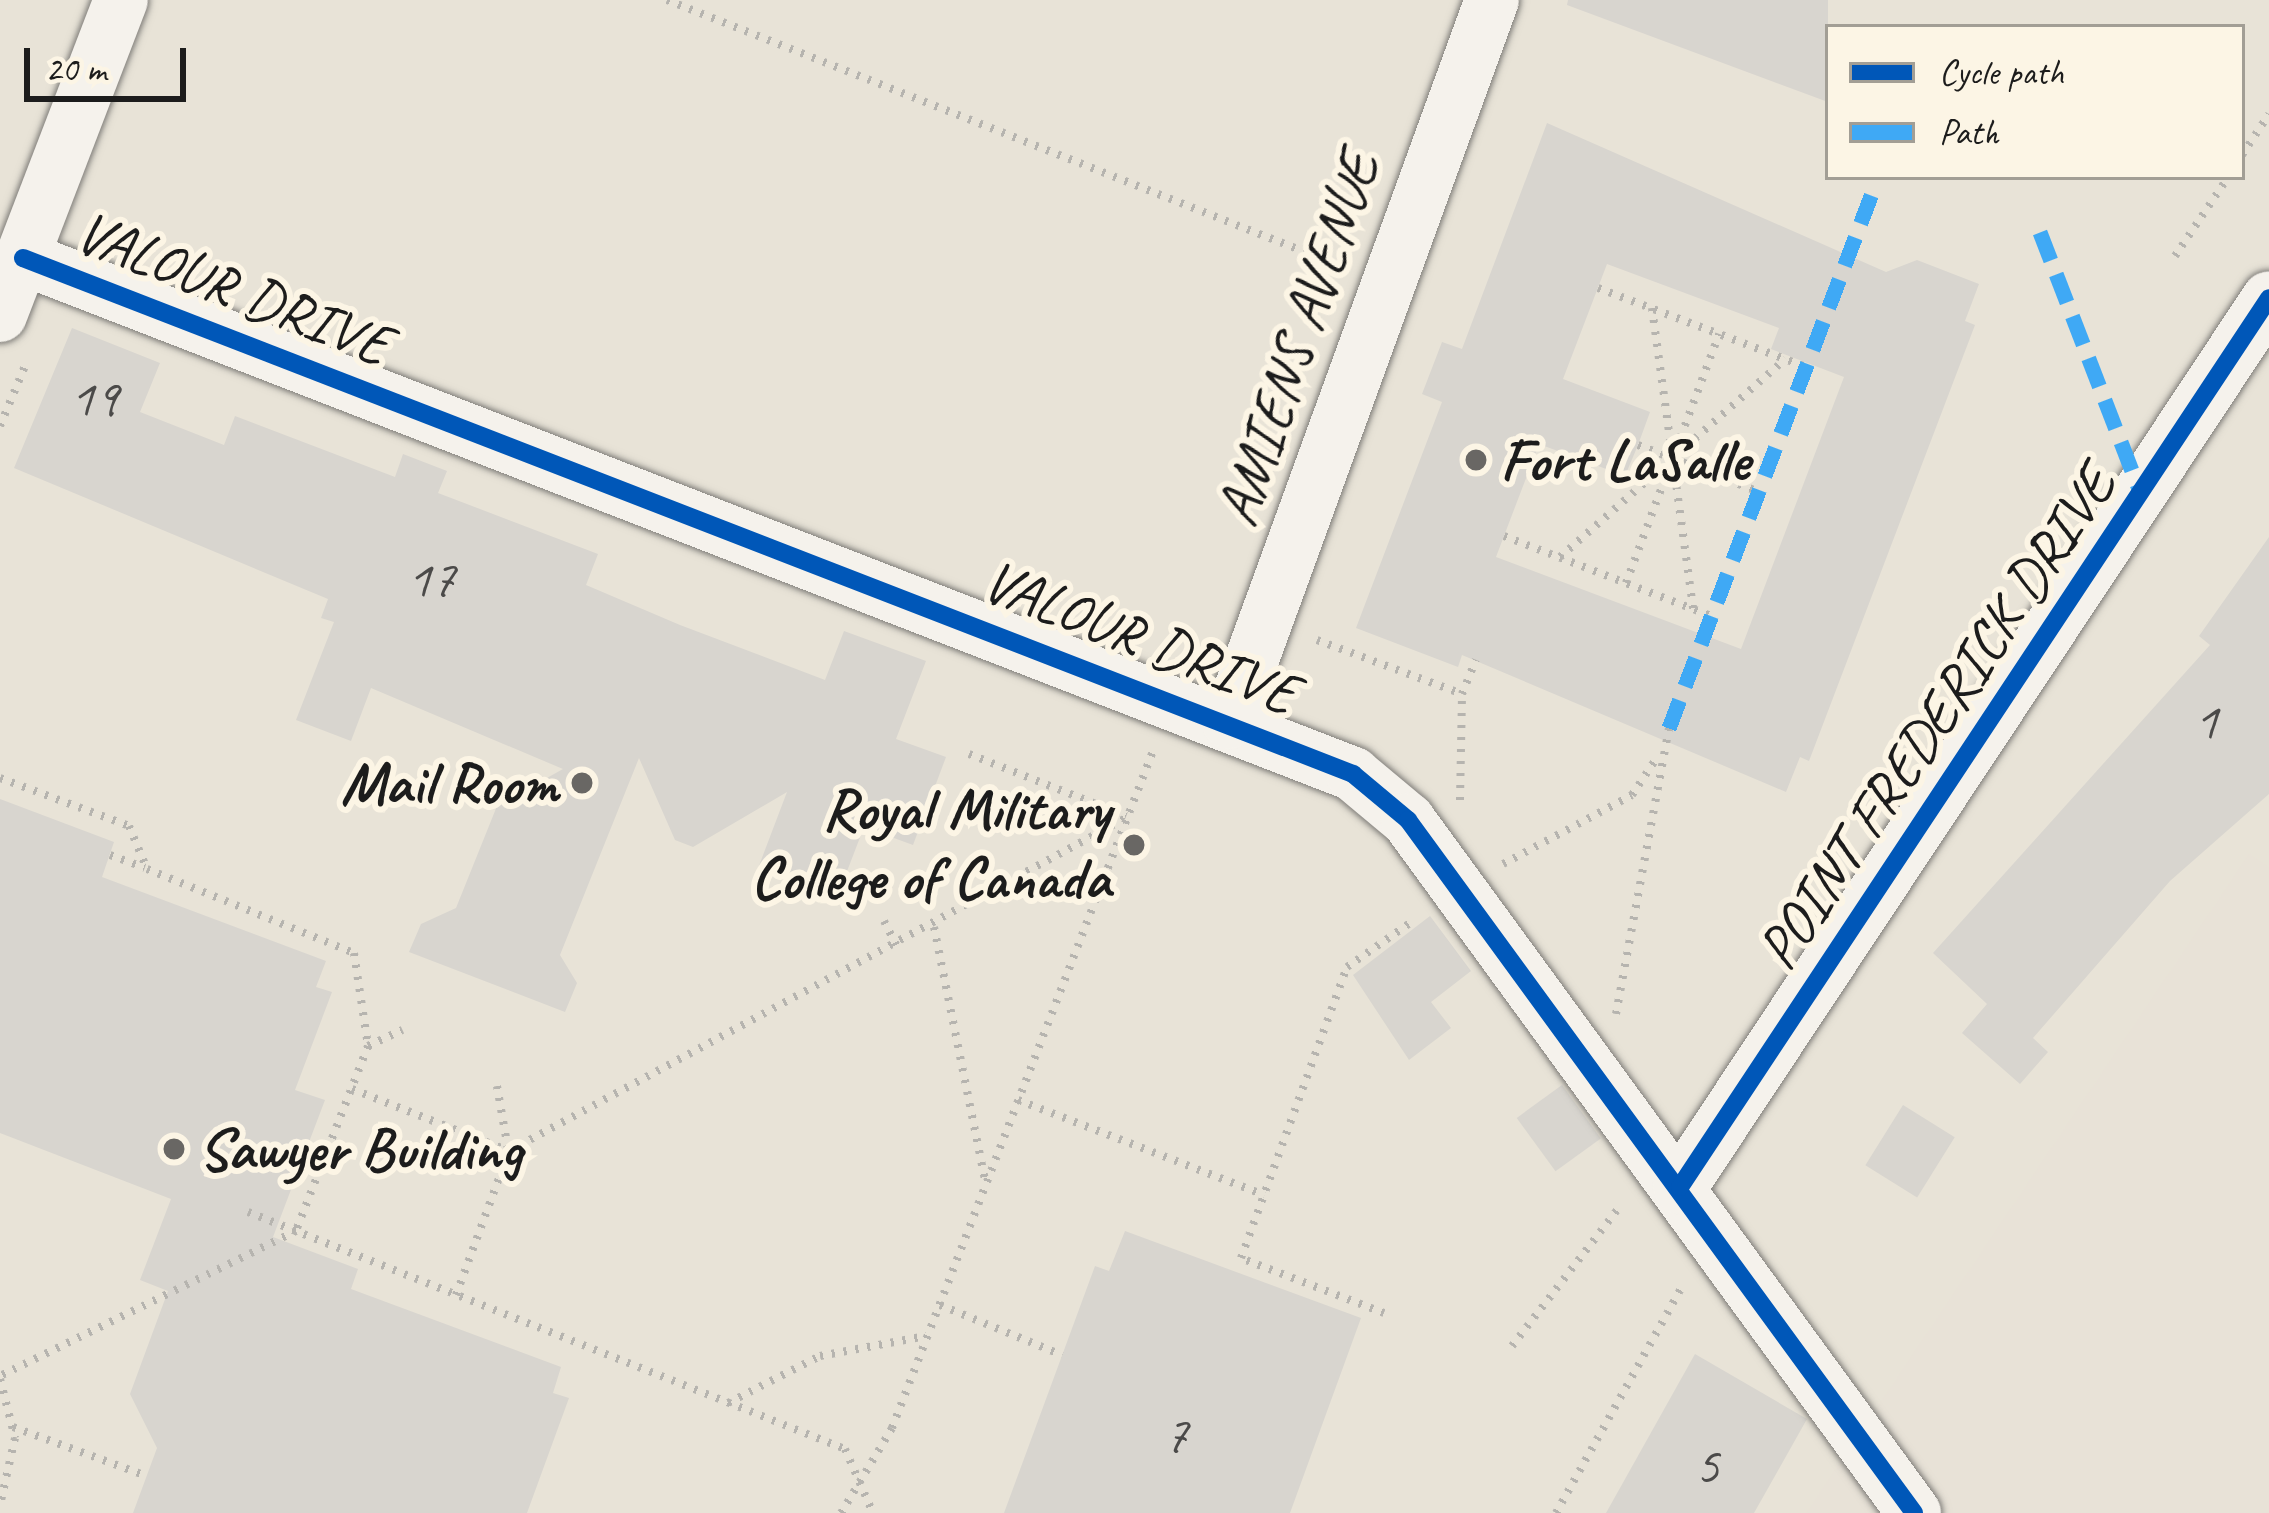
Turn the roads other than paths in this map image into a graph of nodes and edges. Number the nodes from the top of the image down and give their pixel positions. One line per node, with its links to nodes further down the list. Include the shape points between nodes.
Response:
1 (121, 0): 3 (street)
2 (1492, 0): 6 (street, AMIENS AVENUE)
3 (23, 258): 5 (street, VALOUR DRIVE); 6 (street, VALOUR DRIVE)
4 (2269, 298): 7 (street, POINT FREDERICK DRIVE)
5 (0, 315)
6 (1229, 722): 7 (street, VALOUR DRIVE, via 1353,774 1408,820)
7 (1680, 1187): 8 (street, VALOUR DRIVE)
8 (1913, 1513)

